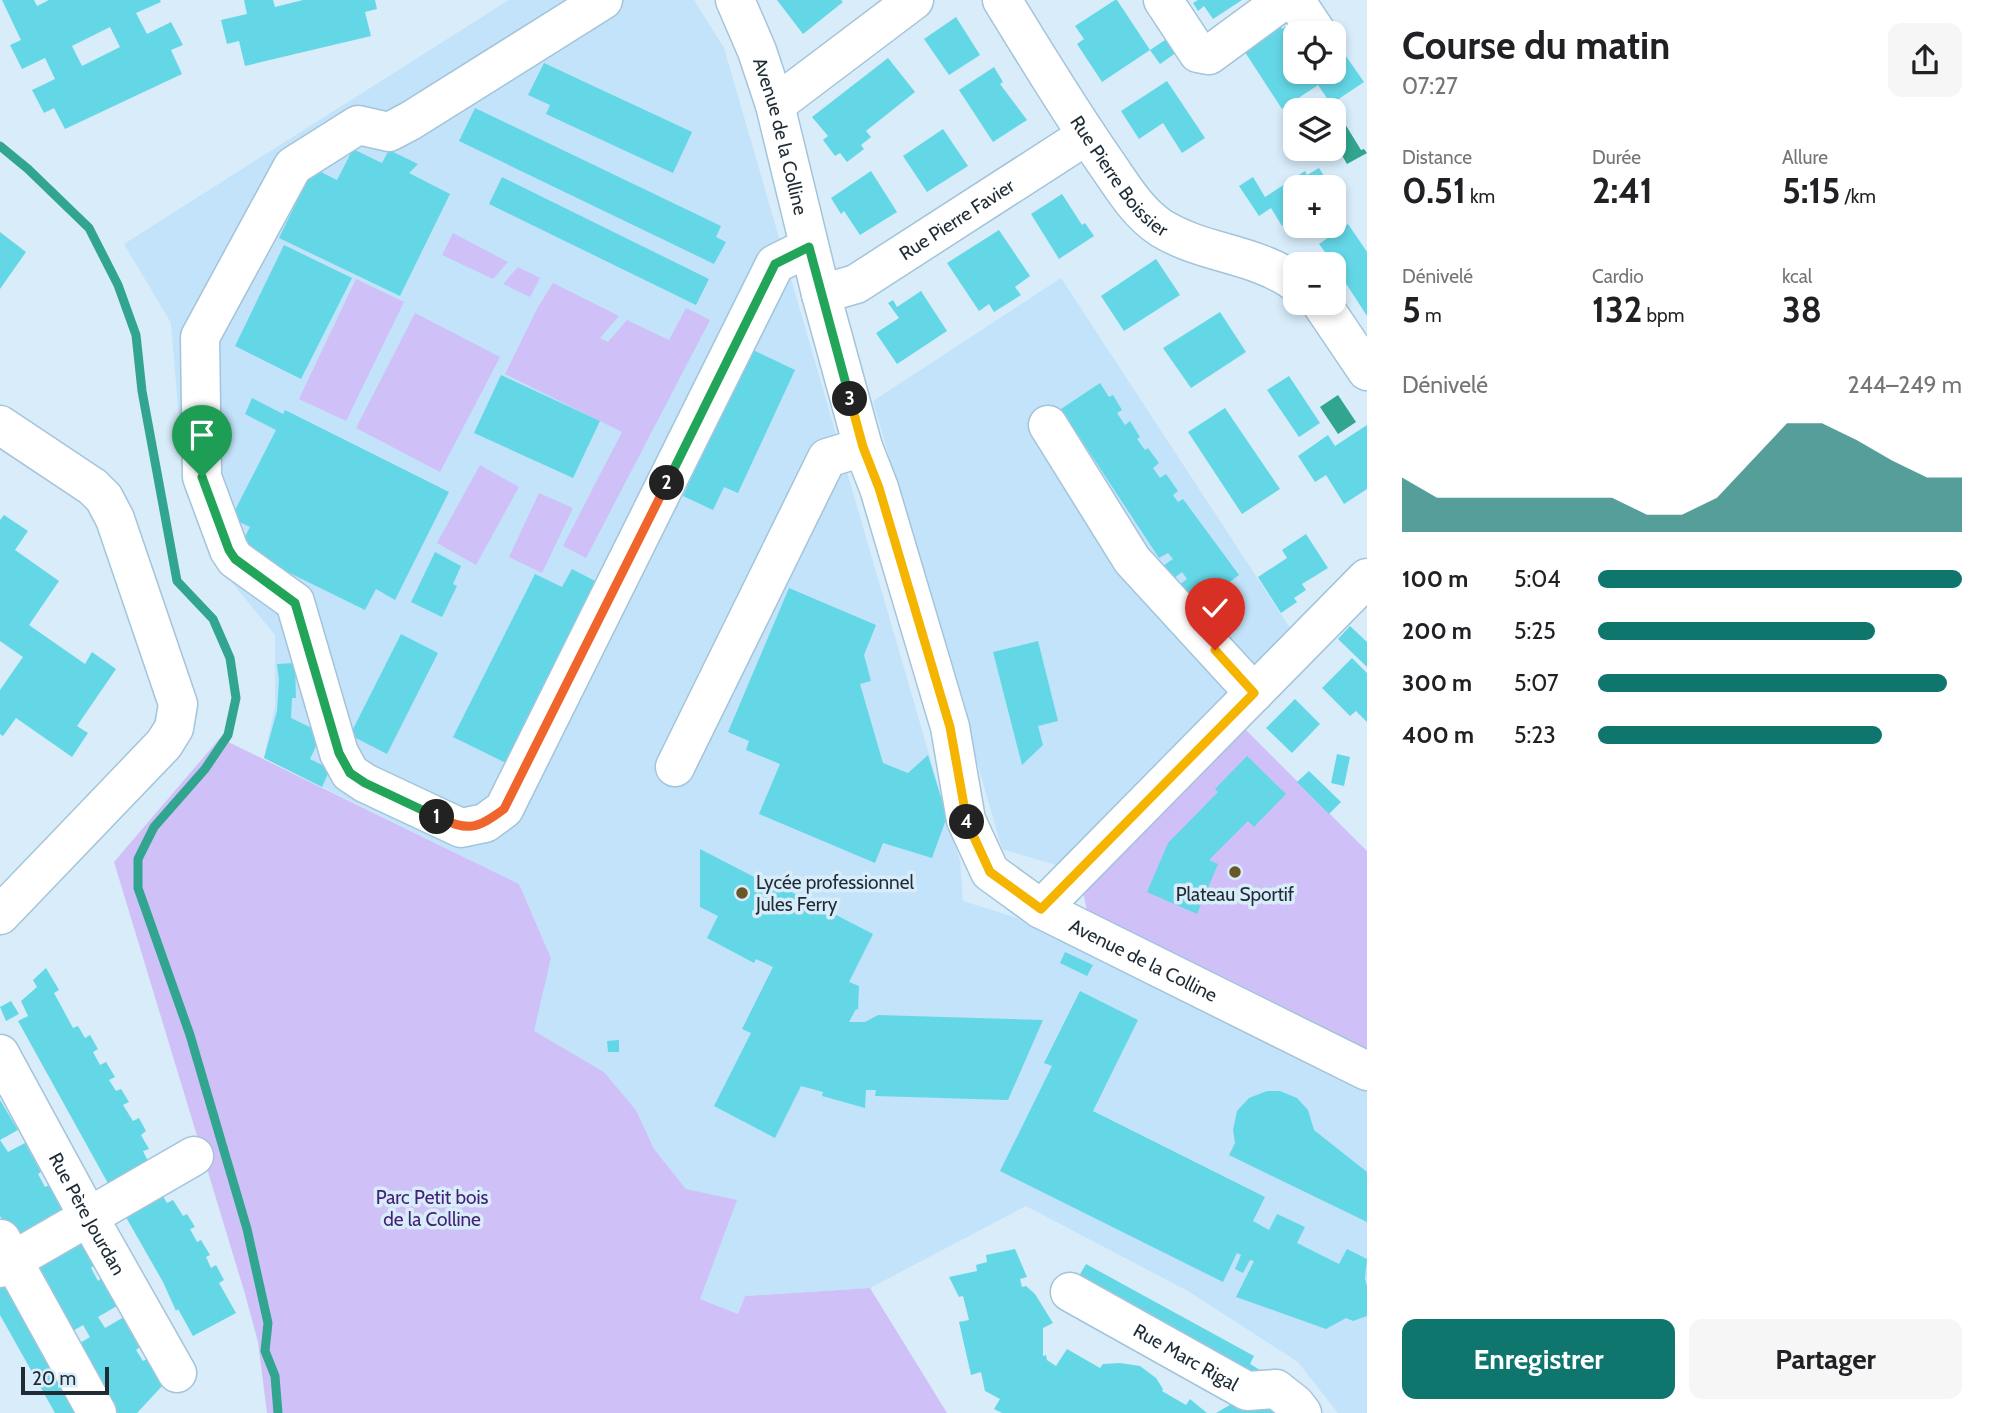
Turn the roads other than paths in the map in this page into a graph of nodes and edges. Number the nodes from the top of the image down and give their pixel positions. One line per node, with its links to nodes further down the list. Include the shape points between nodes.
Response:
1 (603, 0): 11 (street, via 410,121 389,132 358,125 293,166 200,337 202,477 235,559 295,603 339,753 350,773 461,828 485,823 504,809 775,264)
2 (735, 0): 9 (street, Avenue de la Colline)
3 (914, 0): 9 (street)
4 (1002, 0): 10 (street, Rue Pierre Boissier)
5 (1163, 0): 6 (street, via 1198,53 1209,55)
6 (1284, 0)
7 (1295, 0): 8 (street)
8 (1309, 21)
9 (775, 105): 11 (street, Avenue de la Colline)
10 (1087, 135): 12 (street, Rue Pierre Boissier, via 1131,199 1161,228 1196,245 1259,262); 13 (street, Rue Pierre Favier, via 856,284)
11 (809, 247): 13 (street, Avenue de la Colline)
12 (1283, 275)
13 (821, 294): 18 (street, Avenue de la Colline)
14 (1329, 315): 15 (street)
15 (1367, 371)
16 (0, 425): 23 (street, via 104,498 178,704 174,728 164,744)
17 (1048, 425): 20 (street, via 1132,560)
18 (863, 447): 21 (street, via 827,458); 22 (street, Avenue de la Colline, via 950,727 966,820 990,872)
19 (1367, 578): 20 (street)
20 (1254, 693): 22 (street)
21 (675, 767)
22 (1041, 909): 25 (street, Avenue de la Colline)
23 (0, 915)
24 (0, 1055): 27 (street, Rue Père Jourdan)
25 (1367, 1071)
26 (194, 1156): 27 (street)
27 (88, 1216): 28 (street); 30 (street, Rue Père Jourdan)
28 (4, 1255): 31 (street)
29 (1070, 1292): 32 (street, Rue Marc Rigal, via 1247,1391 1276,1389)
30 (177, 1373)
31 (97, 1413)
32 (1302, 1413)

